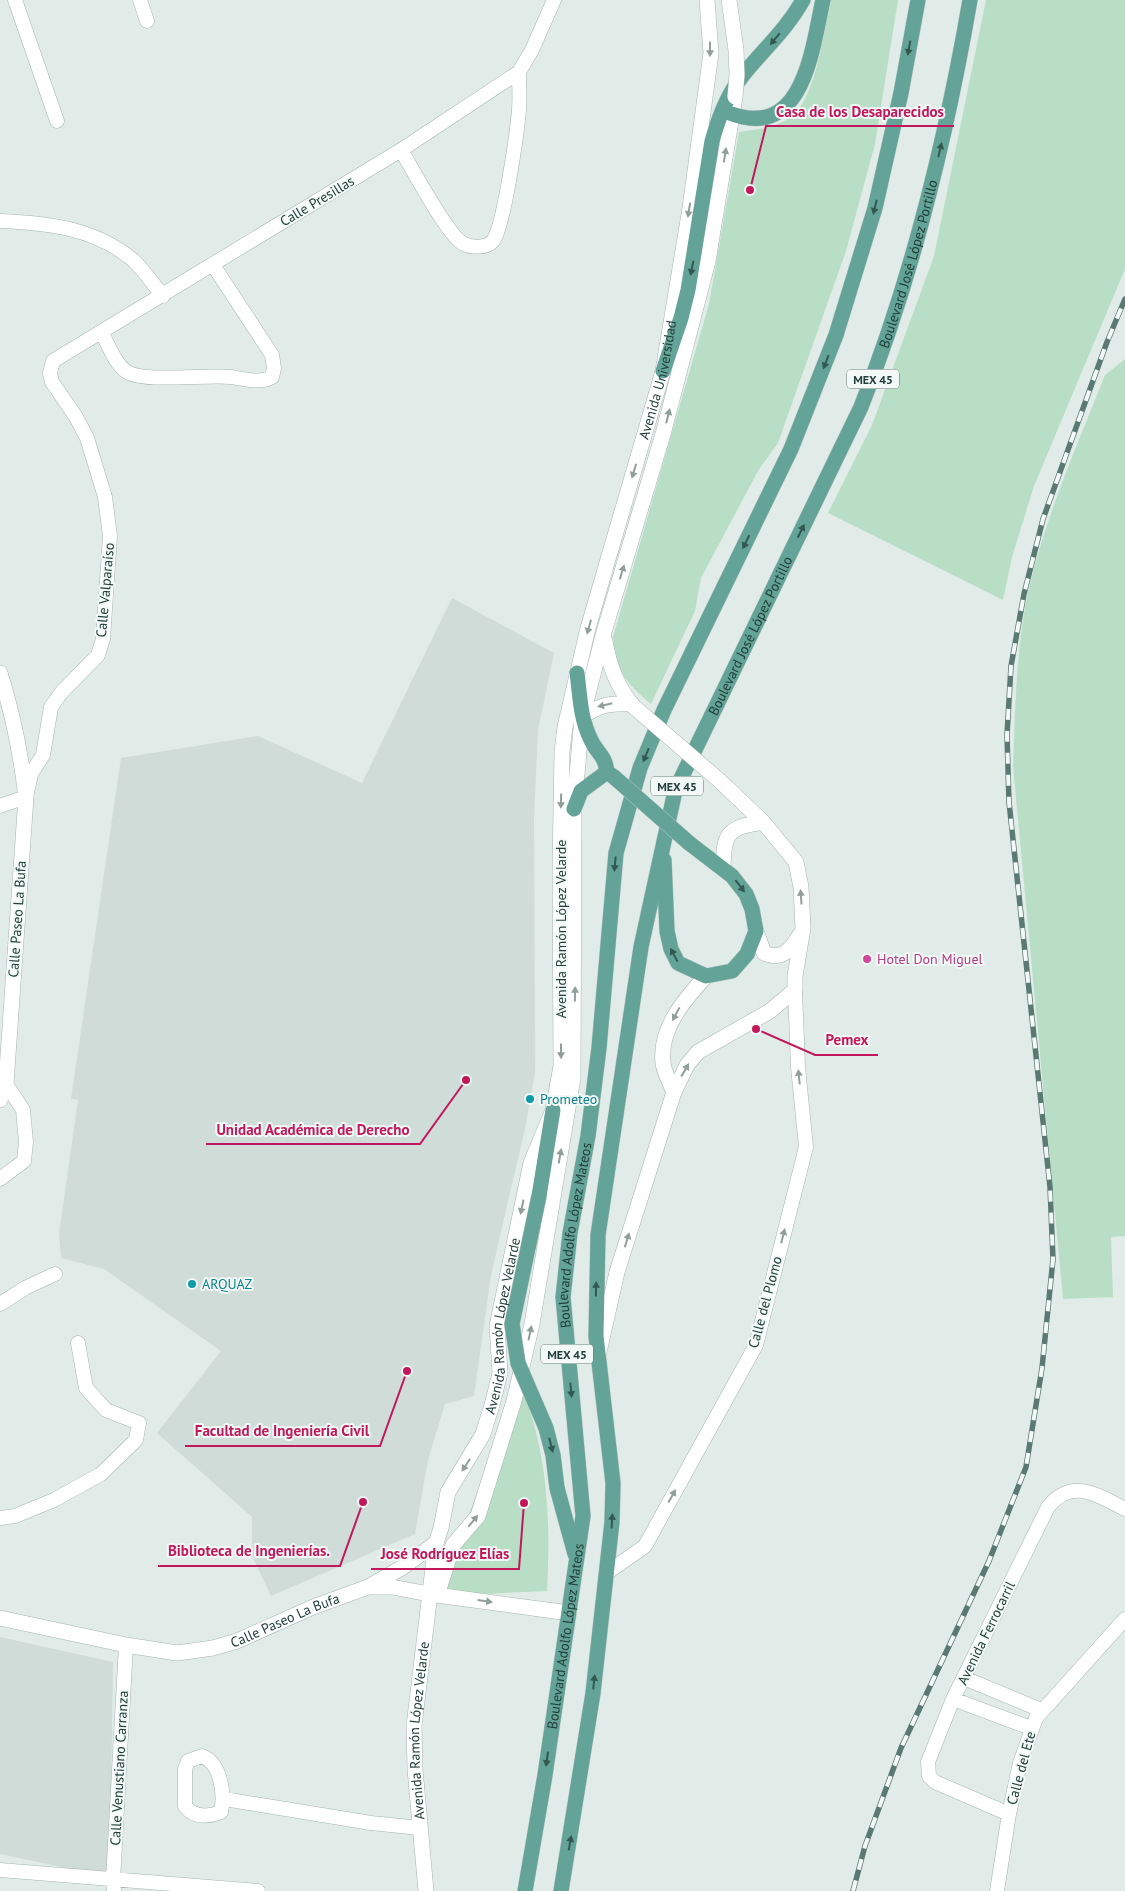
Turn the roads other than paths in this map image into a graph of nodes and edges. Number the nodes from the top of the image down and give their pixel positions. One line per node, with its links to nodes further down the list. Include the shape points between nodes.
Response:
1 (15, 0): 13 (street)
2 (140, 0): 10 (street)
3 (554, 0): 11 (street, Calle Presillas)
4 (707, 0): 19 (street, Avenida Universidad, one-way to 19, via 711,53)
5 (729, 0): 12 (street, Avenida Universidad, bridge, via 738,75)
6 (803, 0): 19 (main road, one-way to 19, via 795,15 742,76 718,119 682,318)
7 (823, 0): 12 (main road, via 805,74 794,99 783,110 768,116 747,119)
8 (918, 0): 53 (main road, Boulevard Adolfo López Mateos / MEX 45, one-way to 53, via 876,208 836,335 792,448 664,710 640,768 616,853 599,1048 563,1297 582,1490 583,1516)
9 (970, 0): 33 (main road, Boulevard José López Portillo / MEX 45, one-way to 9, via 675,791 861,407 887,343 922,229 954,89)
10 (147, 21)
11 (519, 72): 14 (street, Calle Presillas); 14 (street, via 519,110 509,176 500,226 489,245 472,247 455,238)
12 (732, 114): 21 (street, Avenida Universidad, one-way to 12, via 663,434 708,261)
13 (56, 121)
14 (401, 150): 16 (street, Calle Presillas)
15 (0, 221): 17 (street, via 49,223 96,236 134,260)
16 (213, 264): 17 (street, Calle Presillas); 18 (street, via 272,355 272,377 264,382 220,376 142,376 128,373 118,364)
17 (163, 296): 18 (street, Calle Presillas)
18 (102, 333): 20 (street, Calle Presillas, via 54,361)
19 (663, 371): 23 (street, Avenida Universidad, one-way to 23)
20 (50, 373): 29 (street, Calle Valparaíso, via 52,382 87,438 104,497 110,536 103,639 98,655 51,707 43,755 31,774)
21 (604, 632): 24 (street, via 608,661); 25 (street, Avenida Universidad)
22 (0, 673): 29 (street, Calle Paseo La Bufa, via 19,748)
23 (577, 673): 25 (main road); 26 (street, Avenida Universidad)
24 (632, 705): 25 (street, one-way to 25, via 614,703 600,706); 32 (street, bridge)
25 (582, 717): 26 (street); 27 (street, Avenida Universidad); 28 (main road, via 594,746 606,760)
26 (565, 727): 27 (street, Avenida Universidad)
27 (569, 753): 31 (street, Avenida Ramón López Velarde); 42 (street, Avenida Ramón López Velarde, one-way to 42, via 561,1066)
28 (610, 775): 31 (main road, via 581,791); 34 (main road, bridge)
29 (26, 797): 30 (street); 39 (street, Calle Paseo La Bufa)
30 (0, 806)
31 (574, 809): 49 (street, Avenida Ramón López Velarde, one-way to 31, via 532,1324 573,1078)
32 (764, 822): 34 (street, via 739,826 728,836); 35 (street, one-way to 32, via 796,862)
33 (663, 843): 37 (main road, one-way to 33, via 678,962 670,949); 47 (main road, Boulevard Adolfo López Mateos / MEX 45, one-way to 33, via 596,1336 598,1235 641,947)
34 (723, 869): 36 (main road, one-way to 36, via 746,894)
35 (803, 928): 36 (street, via 792,950 779,956 764,953); 38 (street)
36 (756, 931): 37 (main road, via 747,954 732,971)
37 (706, 976): 40 (street, one-way to 40, via 675,1012 664,1043 663,1063)
38 (795, 990): 40 (street, Boulevard Adolfo López Mateos, one-way to 38, via 698,1052 770,1011); 54 (street, Calle del Plomo, one-way to 38, via 644,1546 756,1345 806,1147)
39 (6, 1084): 41 (street, Calle Paseo La Bufa); 43 (street, via 23,1110 26,1142 24,1161)
40 (674, 1092): 47 (street, Boulevard Adolfo López Mateos, one-way to 40, via 617,1272)
41 (0, 1100)
42 (553, 1110): 48 (street, Avenida Ramón López Velarde, one-way to 48, via 531,1163 497,1326 500,1373); 53 (main road, one-way to 53, bridge, via 512,1324 518,1363 546,1428 557,1488)
43 (0, 1179)
44 (55, 1274): 45 (street)
45 (0, 1304)
46 (78, 1343): 51 (street, via 86,1388 106,1410 139,1423 136,1440 102,1474 54,1500 15,1516)
47 (599, 1356): 54 (main road, Boulevard Adolfo López Mateos / MEX 45, one-way to 47, via 613,1483)
48 (483, 1434): 49 (street); 52 (street, Avenida Ramón López Velarde, one-way to 52, via 448,1492)
49 (499, 1453): 56 (street, Avenida Ramón López Velarde, one-way to 49, via 453,1545 478,1516)
50 (1125, 1509): 61 (street, Avenida Ferrocarril, via 1079,1490 1058,1495 1048,1507)
51 (0, 1518)
52 (436, 1543): 55 (street); 56 (street, Avenida Ramón López Velarde)
53 (577, 1561): 57 (main road, Boulevard Adolfo López Mateos / MEX 45)
54 (608, 1572): 74 (main road, Boulevard Adolfo López Mateos / MEX 45, one-way to 54, via 593,1693)
55 (368, 1587): 56 (street, Calle Paseo La Bufa, via 392,1587); 60 (street, Calle Paseo La Bufa, via 213,1648 178,1653)
56 (433, 1594): 57 (street, Calle Paseo La Bufa, one-way to 57); 67 (street, Avenida Ramón López Velarde, via 414,1726); 72 (street, Avenida Ramón López Velarde, via 421,1727)
57 (569, 1613): 73 (main road, Boulevard Adolfo López Mateos / MEX 45, one-way to 73)
58 (0, 1618): 60 (street, Calle Paseo La Bufa)
59 (1125, 1619): 63 (street, Calle del Ete)
60 (126, 1645): 69 (street, Calle Venustiano Carranza)
61 (964, 1678): 62 (street, Avenida Ferrocarril); 63 (street)
62 (953, 1699): 64 (street); 66 (street, Avenida Ferrocarril, via 928,1762 929,1776 935,1782)
63 (1041, 1710): 64 (street, Calle del Ete)
64 (1032, 1728): 66 (street, Calle del Ete, via 1020,1763)
65 (224, 1799): 67 (street)
66 (1009, 1814): 75 (street, Calle del Ete)
67 (420, 1828): 71 (street, Avenida Ramón López Velarde)
68 (0, 1870): 69 (street)
69 (113, 1885): 70 (street)
70 (254, 1891)
71 (426, 1891)
72 (433, 1891)
73 (525, 1891)
74 (561, 1891)
75 (997, 1891)

